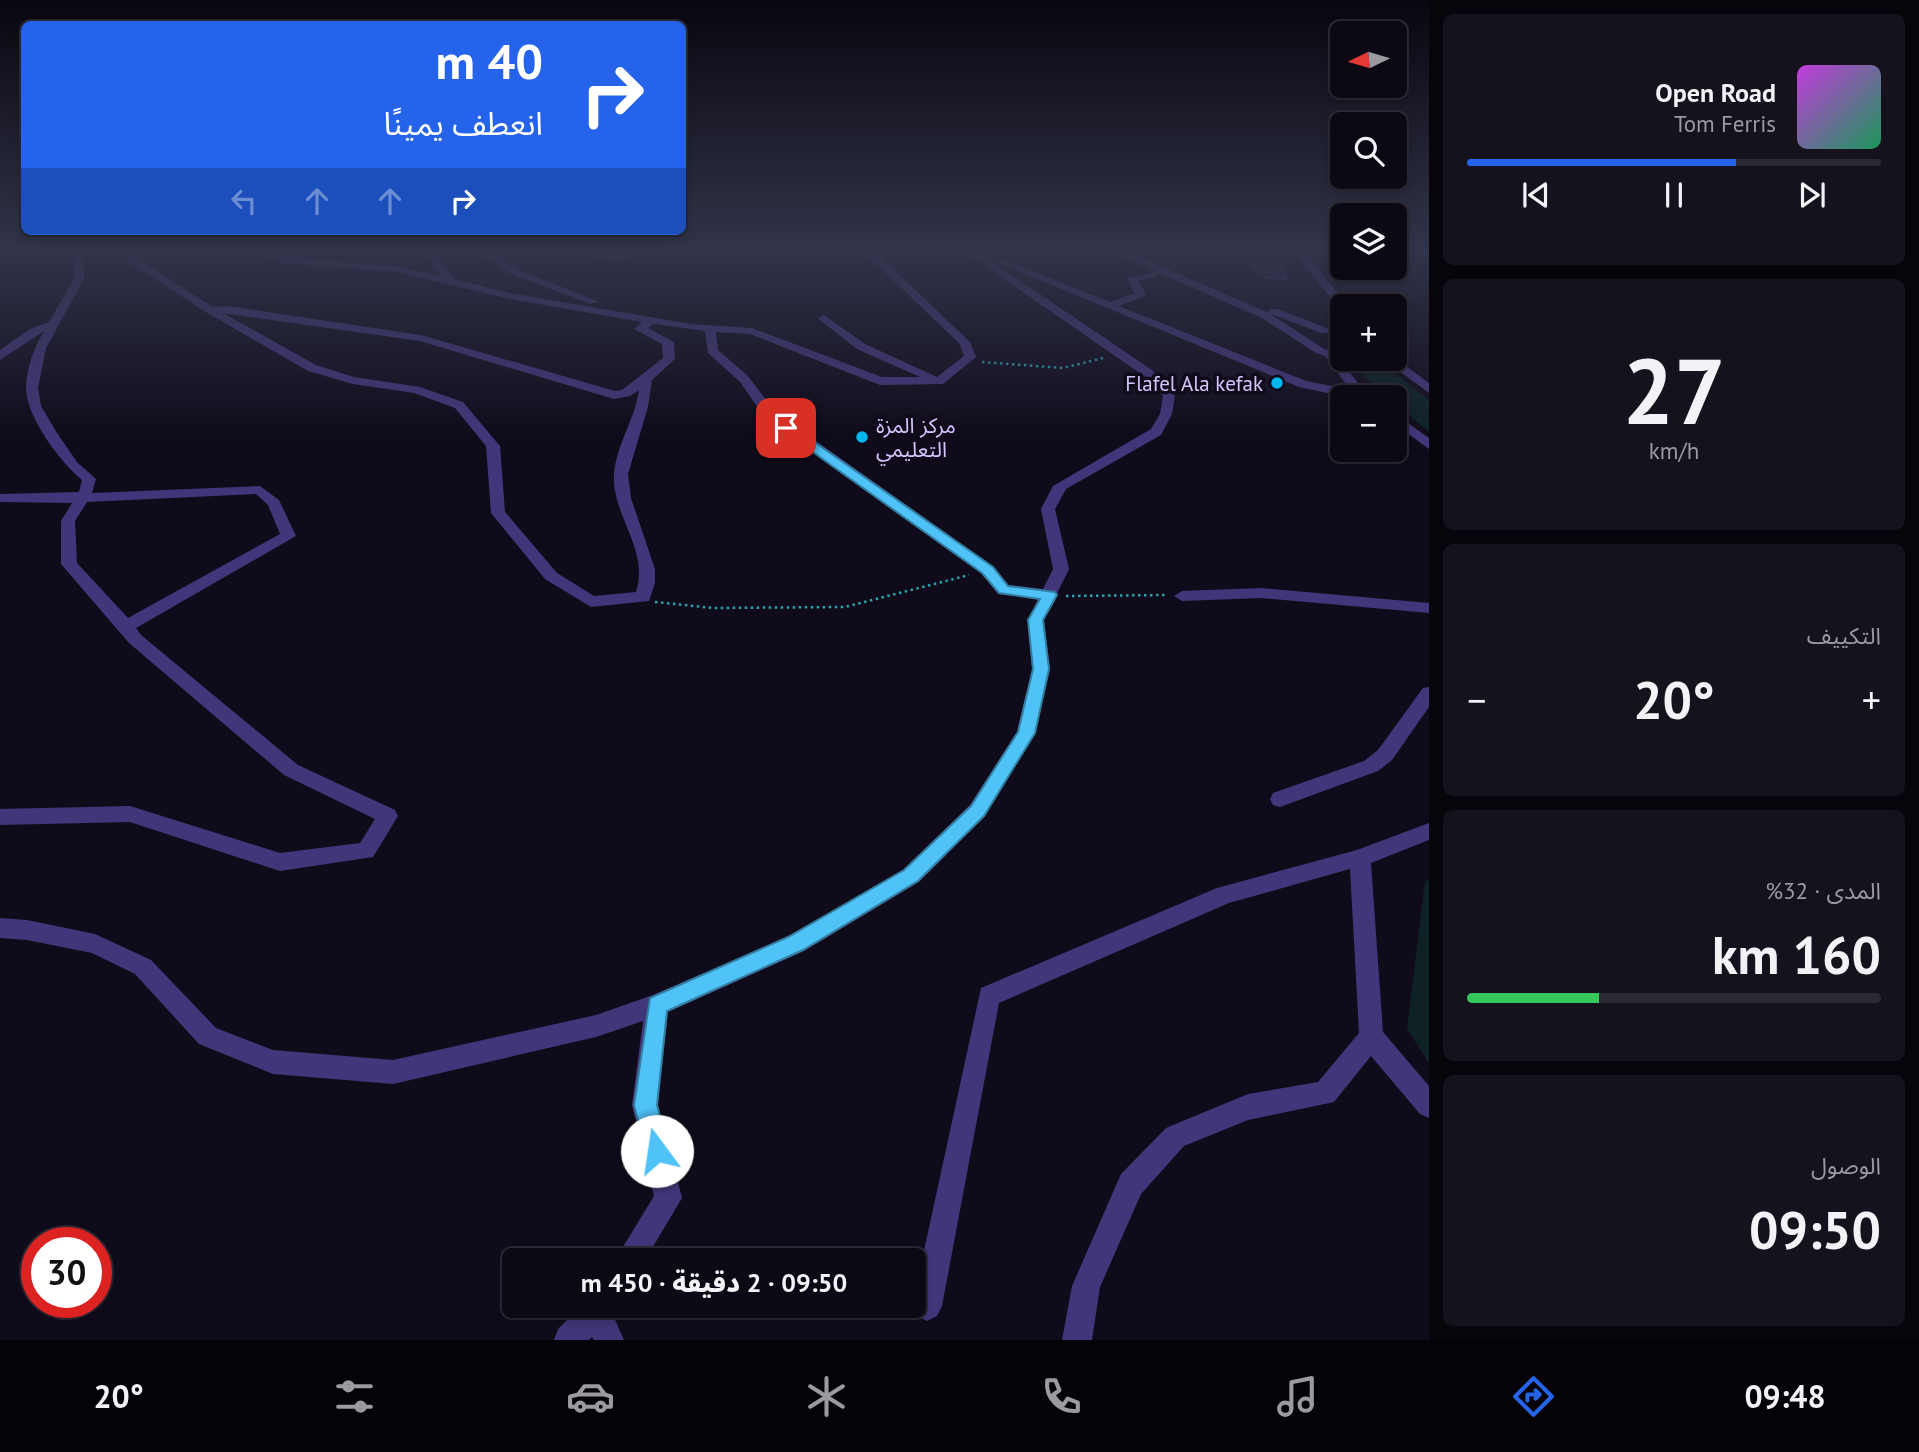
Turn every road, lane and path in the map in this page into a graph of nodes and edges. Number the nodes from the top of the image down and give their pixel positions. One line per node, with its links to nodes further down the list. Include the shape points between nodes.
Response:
1 (61, 312): 14 (street)
2 (213, 312): 35 (street, via 312,368 416,390 459,405 493,446 498,513 551,576 592,602)
3 (244, 312): 24 (street, via 422,338 614,396)
4 (613, 312): 11 (street)
5 (619, 312): 11 (street)
6 (932, 312): 22 (street, via 964,342 970,357)
7 (1057, 312): 20 (street)
8 (1123, 312): 27 (street, via 1303,384)
9 (1256, 312): 18 (street)
10 (1282, 312): 16 (street)
11 (623, 313): 13 (street)
12 (824, 318): 25 (street, via 854,344)
13 (653, 319): 15 (street); 24 (street, via 640,329 668,342 669,359)
14 (54, 324): 21 (street, via 34,331); 31 (street, via 36,360 32,388 35,406 50,433 72,465 89,479)
15 (710, 328): 25 (street, via 752,331 880,381); 32 (street, via 712,351 744,379 770,415)
16 (1330, 330)
17 (1330, 332): 18 (street, via 1311,333)
18 (1307, 342): 19 (street)
19 (1330, 353)
20 (1118, 354): 22 (path, via 1063,368); 33 (street, via 1148,373 1169,395 1166,414 1156,432 1060,486 1048,509 1061,569)
21 (0, 356)
22 (965, 361): 25 (street)
23 (1405, 371): 26 (street)
24 (646, 379): 35 (street, via 621,482 647,563 649,586)
25 (939, 381)
26 (1429, 389)
27 (1330, 390)
28 (1407, 428): 29 (street)
29 (1429, 445)
30 (0, 498): 31 (street)
31 (80, 498): 37 (street, via 68,521 69,564); 37 (street, via 260,490 274,503 288,536)
32 (988, 570): 33 (street, via 1004,590); 35 (path, via 845,607 713,608 662,604)
33 (1050, 595): 34 (path); 44 (street, via 1036,620 1041,669 1026,733 977,811 911,876 796,944)
34 (1182, 596): 36 (street, via 1261,593)
35 (643, 597)
36 (1429, 608)
37 (126, 626): 40 (street, via 135,639 291,769 388,816 366,851 280,862 130,814)
38 (1429, 693): 39 (street, via 1385,755 1371,766)
39 (1280, 799)
40 (0, 817)
41 (1429, 831): 42 (street)
42 (1360, 858): 45 (street); 48 (street, via 1225,895 989,996)
43 (0, 928): 44 (street, via 68,938 143,967 208,1036 273,1062 393,1072 596,1026)
44 (657, 1005): 47 (street, via 645,1105 668,1198)
45 (1371, 1037): 46 (street); 53 (street, via 1325,1093 1248,1107 1175,1137 1131,1184 1086,1286)
46 (1429, 1105)
47 (637, 1248)
48 (927, 1306)
49 (590, 1318): 51 (street)
50 (601, 1318): 52 (street)
51 (569, 1340)
52 (609, 1340)
53 (1077, 1340)

